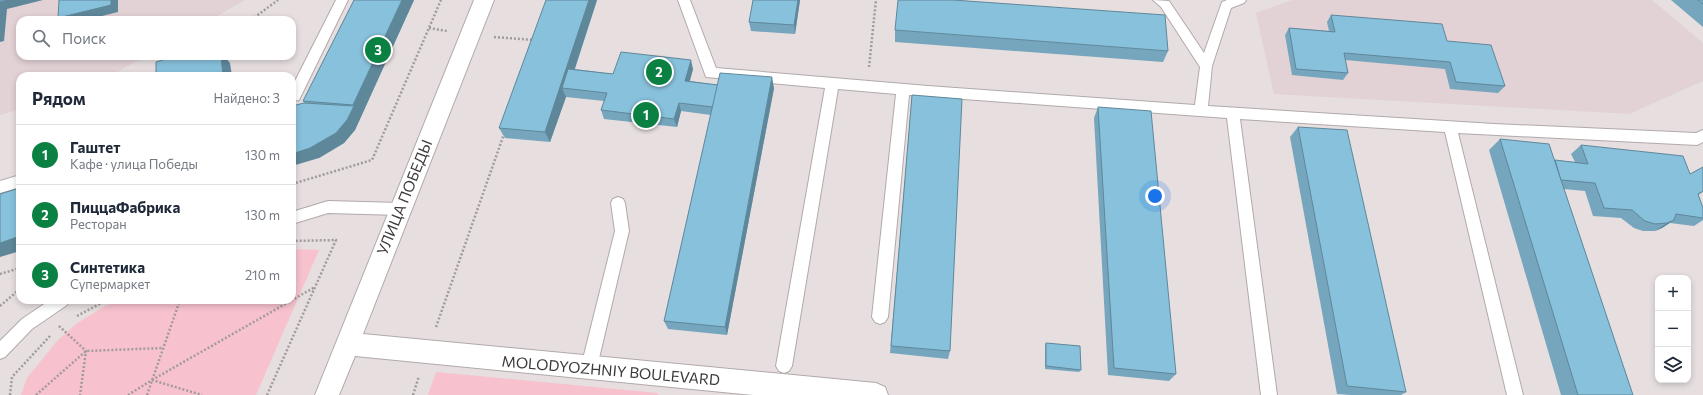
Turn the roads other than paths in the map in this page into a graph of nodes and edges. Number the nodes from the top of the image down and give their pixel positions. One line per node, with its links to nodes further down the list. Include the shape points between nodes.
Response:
1 (342, 0): 9 (lane)
2 (484, 0): 17 (main road, УЛИЦА ПОБЕДЫ)
3 (684, 0): 7 (lane, via 711,73)
4 (1159, 0): 6 (lane)
5 (1240, 0): 6 (lane, via 1226,5)
6 (1206, 66): 10 (lane)
7 (832, 84): 8 (lane); 23 (lane)
8 (903, 89): 10 (lane); 20 (lane)
9 (296, 92)
10 (1201, 111): 11 (lane)
11 (1233, 113): 12 (lane); 27 (lane)
12 (1450, 127): 13 (lane, via 1581,135 1697,139); 28 (lane)
13 (1703, 136)
14 (16, 182): 15 (lane)
15 (0, 187)
16 (618, 203): 24 (lane, via 622,231)
17 (400, 209): 18 (lane, via 328,207); 21 (main road, УЛИЦА ПОБЕДЫ)
18 (296, 217)
19 (56, 304): 22 (lane, via 27,324)
20 (880, 317)
21 (346, 344): 24 (main road, MOLODYOZHNIY BOULEVARD); 25 (main road, УЛИЦА ПОБЕДЫ)
22 (0, 352)
23 (784, 366)
24 (589, 368): 26 (main road, MOLODYOZHNIY BOULEVARD)
25 (327, 395)
26 (876, 395)
27 (1269, 395)
28 (1515, 395)

